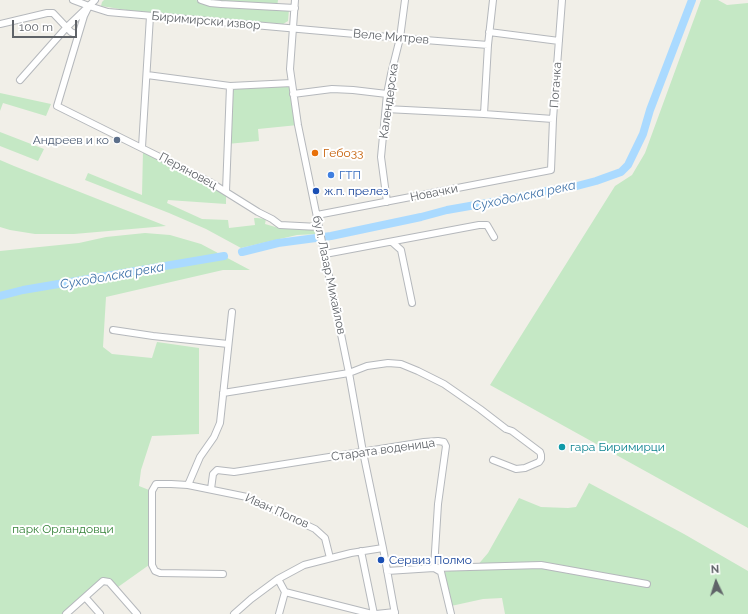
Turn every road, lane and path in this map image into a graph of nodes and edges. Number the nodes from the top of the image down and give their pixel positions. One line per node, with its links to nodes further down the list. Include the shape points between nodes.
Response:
1 (73, 0): 8 (street, Биримирски извор)
2 (95, 0): 8 (street)
3 (200, 0): 9 (street, Биримирски извор, via 221,4)
4 (295, 0): 9 (street, бул. Лазар Михайлов)
5 (405, 0): 16 (street, Календерска)
6 (493, 0): 14 (street)
7 (562, 0): 17 (street, Погачка)
8 (89, 6): 10 (street, Биримирски извор, via 108,12); 12 (street); 15 (street)
9 (294, 8): 13 (street, бул. Лазар Михайлов)
10 (150, 16): 13 (street, Биримирски извор); 19 (street)
11 (0, 24): 12 (street, via 47,13 53,14)
12 (66, 28): 15 (street); 20 (street)
13 (293, 28): 16 (street, Веле Митрев); 21 (street, бул. Лазар Михайлов, via 290,69)
14 (489, 32): 17 (street); 18 (street)
15 (78, 35): 28 (street, Перяновец, via 57,106)
16 (400, 38): 18 (street, Веле Митрев); 24 (street, Календерска, via 390,74)
17 (559, 41): 27 (street, Погачка)
18 (488, 45): 26 (street)
19 (147, 75): 22 (street); 28 (street)
20 (20, 80)
21 (292, 83): 22 (street); 23 (street, бул. Лазар Михайлов)
22 (230, 86): 30 (street)
23 (293, 94): 24 (street, via 332,89); 32 (street, бул. Лазар Михайлов)
24 (388, 94): 25 (street, Календерска)
25 (386, 109): 26 (street); 31 (street, Календерска, via 381,157)
26 (484, 114): 27 (street)
27 (553, 119): 29 (street, Погачка)
28 (142, 147): 30 (street, Перяновец)
29 (551, 170): 31 (street, Новачки)
30 (226, 191): 33 (street, Перяновец, via 280,225)
31 (387, 202): 32 (street, Новачки)
32 (317, 215): 33 (street, бул. Лазар Михайлов)
33 (320, 228): 36 (street, бул. Лазар Михайлов)
34 (494, 237): 35 (street, via 487,225 479,225)
35 (392, 242): 36 (street); 37 (street, via 401,250)
36 (325, 254): 41 (street, бул. Лазар Михайлов)
37 (412, 303)
38 (232, 312): 40 (street)
39 (113, 330): 40 (street)
40 (228, 344): 42 (street)
41 (349, 373): 42 (street); 43 (street, бул. Лазар Михайлов); 44 (street, via 367,366 388,363 401,364 418,371 444,384 506,429 512,430 541,455 538,462 516,469)
42 (222, 393): 45 (street, via 220,423 200,457)
43 (363, 452): 46 (street, Старата воденица, via 234,472 217,470 213,474); 47 (street, бул. Лазар Михайлов); 50 (street, Старата воденица, via 424,442 444,442 446,446 438,504)
44 (493, 460)
45 (188, 485): 46 (street, Иван Попов); 52 (street, Иван Попов, via 156,484 152,491 152,564 160,573)
46 (211, 489): 49 (street, Иван Попов, via 247,497 315,528 325,538)
47 (383, 548): 48 (street); 51 (street, бул. Лазар Михайлов)
48 (360, 551): 49 (street); 65 (street)
49 (330, 558): 53 (street, via 304,565)
50 (434, 568): 51 (street); 54 (street, via 541,565); 66 (street, via 441,572)
51 (387, 571): 58 (street, бул. Лазар Михайлов)
52 (223, 574)
53 (278, 579): 55 (street); 62 (street)
54 (647, 584)
55 (285, 592): 57 (street); 63 (street)
56 (85, 596): 59 (street); 60 (street); 61 (street, via 103,581 109,582)
57 (340, 606): 64 (street); 65 (street)
58 (395, 613): 65 (street)
59 (66, 614)
60 (100, 614)
61 (137, 614)
62 (234, 614)
63 (279, 614)
64 (337, 614)
65 (374, 614)
66 (451, 614)

